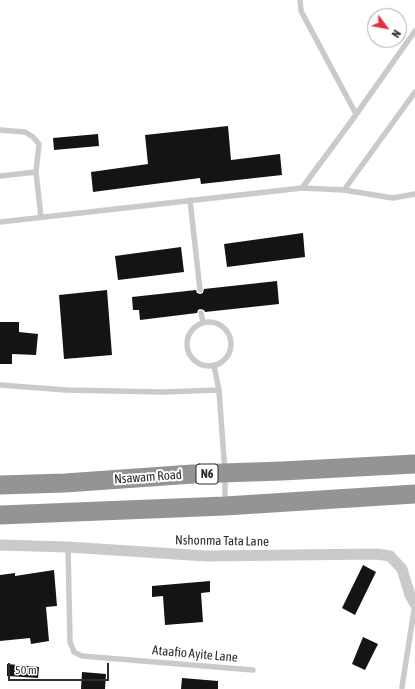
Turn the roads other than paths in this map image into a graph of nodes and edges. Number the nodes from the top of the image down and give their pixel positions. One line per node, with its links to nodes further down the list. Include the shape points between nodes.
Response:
1 (300, 0): 4 (lane, via 301,11)
2 (415, 31): 4 (lane)
3 (415, 92): 9 (lane)
4 (356, 114): 8 (lane)
5 (0, 130): 6 (lane, via 25,132 33,136 39,144)
6 (36, 172): 7 (lane); 12 (lane)
7 (0, 176)
8 (302, 188): 9 (lane); 11 (lane)
9 (344, 190): 10 (lane, via 393,198)
10 (415, 194)
11 (190, 200): 12 (lane); 14 (lane)
12 (41, 217): 13 (lane)
13 (0, 222)
14 (200, 290)
15 (201, 313): 16 (lane)
16 (203, 322): 17 (lane, via 194,327 189,336 189,354 204,366); 17 (lane, via 215,322 225,328 232,338 231,350 225,361)
17 (214, 366): 19 (lane)
18 (0, 384): 19 (lane, via 81,390)
19 (219, 390): 21 (lane)
20 (415, 464): 21 (highway, Nsawam Road / N6)
21 (225, 473): 22 (highway, Nsawam Road / N6); 24 (lane)
22 (0, 485)
23 (415, 494): 24 (highway)
24 (225, 506): 25 (highway)
25 (0, 515)
26 (0, 545): 27 (street, Nshonma Tata Lane)
27 (68, 547): 28 (street, Nshonma Tata Lane, via 206,556 390,556 402,570); 29 (lane, Ataafio Ayite Lane, via 70,642 74,652 82,656)
28 (415, 604): 30 (lane)
29 (253, 670)
30 (402, 687)

